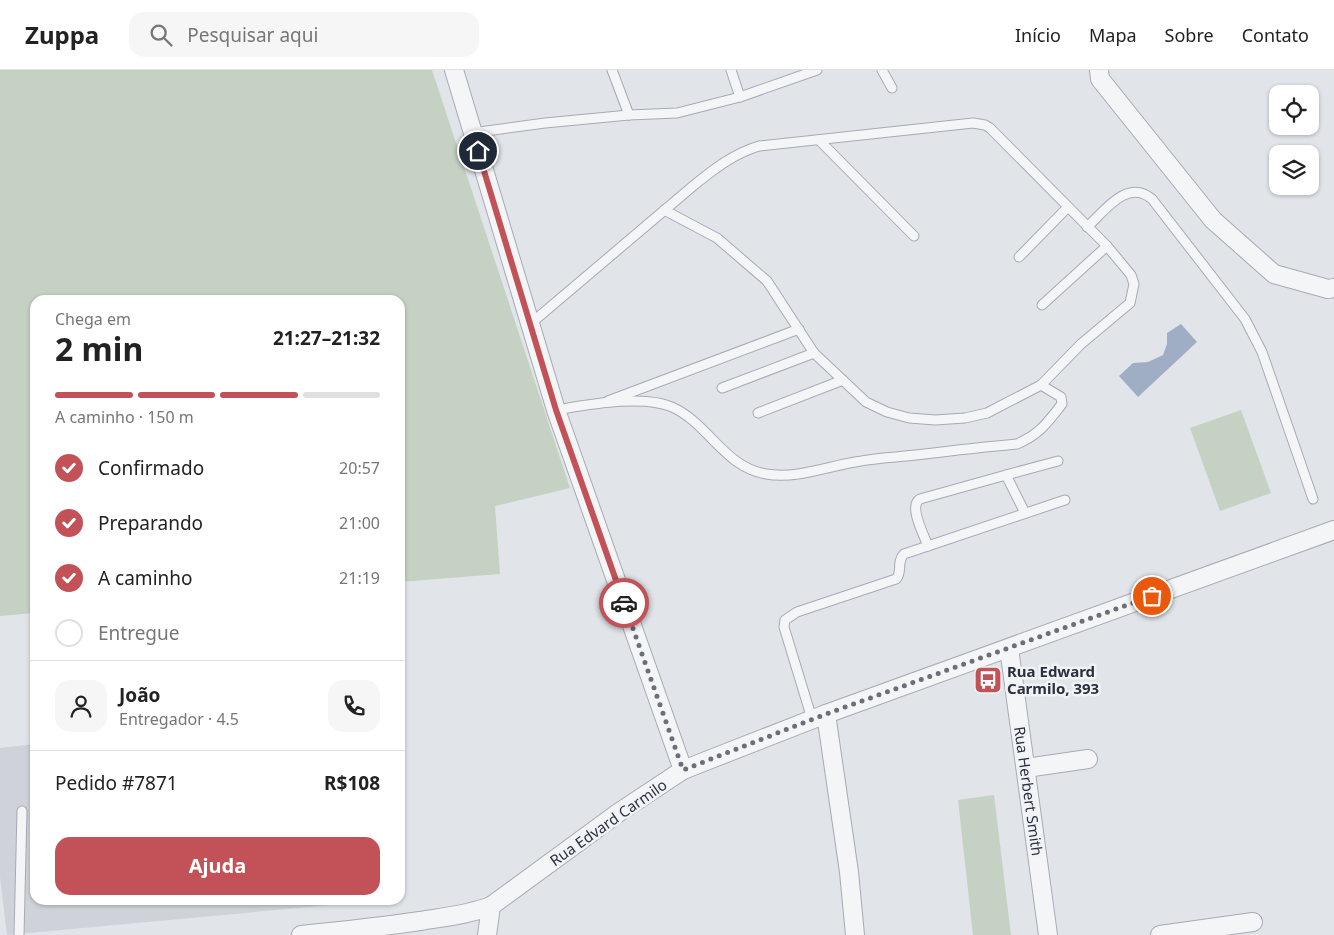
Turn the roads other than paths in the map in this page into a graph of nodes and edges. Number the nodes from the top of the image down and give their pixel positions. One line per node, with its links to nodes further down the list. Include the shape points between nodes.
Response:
1 (454, 70): 10 (street)
2 (612, 70): 9 (lane)
3 (731, 70): 8 (lane)
4 (817, 70): 8 (lane)
5 (882, 70): 7 (lane)
6 (1099, 70): 18 (street, via 1100,79 1213,220 1274,274)
7 (892, 88)
8 (740, 96): 9 (lane, via 677,113)
9 (629, 115): 10 (lane)
10 (472, 133): 20 (street)
11 (819, 140): 12 (lane, via 962,124 985,125); 13 (lane, via 745,150 717,166); 15 (lane)
12 (1067, 208): 14 (lane); 17 (lane)
13 (664, 210): 20 (lane); 21 (lane, via 717,238 767,281)
14 (1087, 227): 16 (lane); 31 (lane, via 1124,193 1139,192 1152,199 1245,319 1262,352)
15 (914, 236)
16 (1107, 246): 19 (lane); 24 (lane, via 1132,275 1134,284 1130,303 1081,344)
17 (1019, 257)
18 (1334, 288)
19 (1042, 305)
20 (529, 325): 27 (street)
21 (799, 329): 22 (lane); 26 (lane)
22 (814, 353): 23 (lane); 25 (lane)
23 (843, 380): 24 (lane, via 866,402 887,412 935,420 987,414); 28 (lane)
24 (1041, 385): 26 (lane, via 1061,397 1062,404 1042,430 1017,444 856,462 780,476 764,474 737,463 673,407 658,402)
25 (722, 388)
26 (601, 403): 27 (lane)
27 (556, 410): 40 (street)
28 (758, 414)
29 (1058, 461): 30 (lane)
30 (1006, 475): 33 (lane); 35 (lane, via 917,500 914,509)
31 (1313, 499)
32 (1064, 500): 33 (lane)
33 (1025, 513): 35 (lane)
34 (1334, 530): 36 (street, Rua Edvard Carmilo)
35 (928, 546): 37 (lane, via 901,556 896,579 797,612 785,620 784,627)
36 (1009, 648): 37 (street, Rua Edvard Carmilo); 39 (street, Rua Herbert Smith)
37 (819, 717): 40 (street, Rua Edvard Carmilo); 47 (street, via 849,872)
38 (1088, 759): 39 (street)
39 (1026, 768): 48 (street, Rua Herbert Smith)
40 (683, 770): 42 (street, Rua Edvard Carmilo)
41 (22, 810): 44 (lane)
42 (491, 906): 45 (street, Rua Edvard Carmilo, via 468,914); 46 (street)
43 (1253, 922): 49 (street)
44 (19, 935)
45 (301, 935)
46 (487, 935)
47 (855, 935)
48 (1048, 935)
49 (1160, 935)

